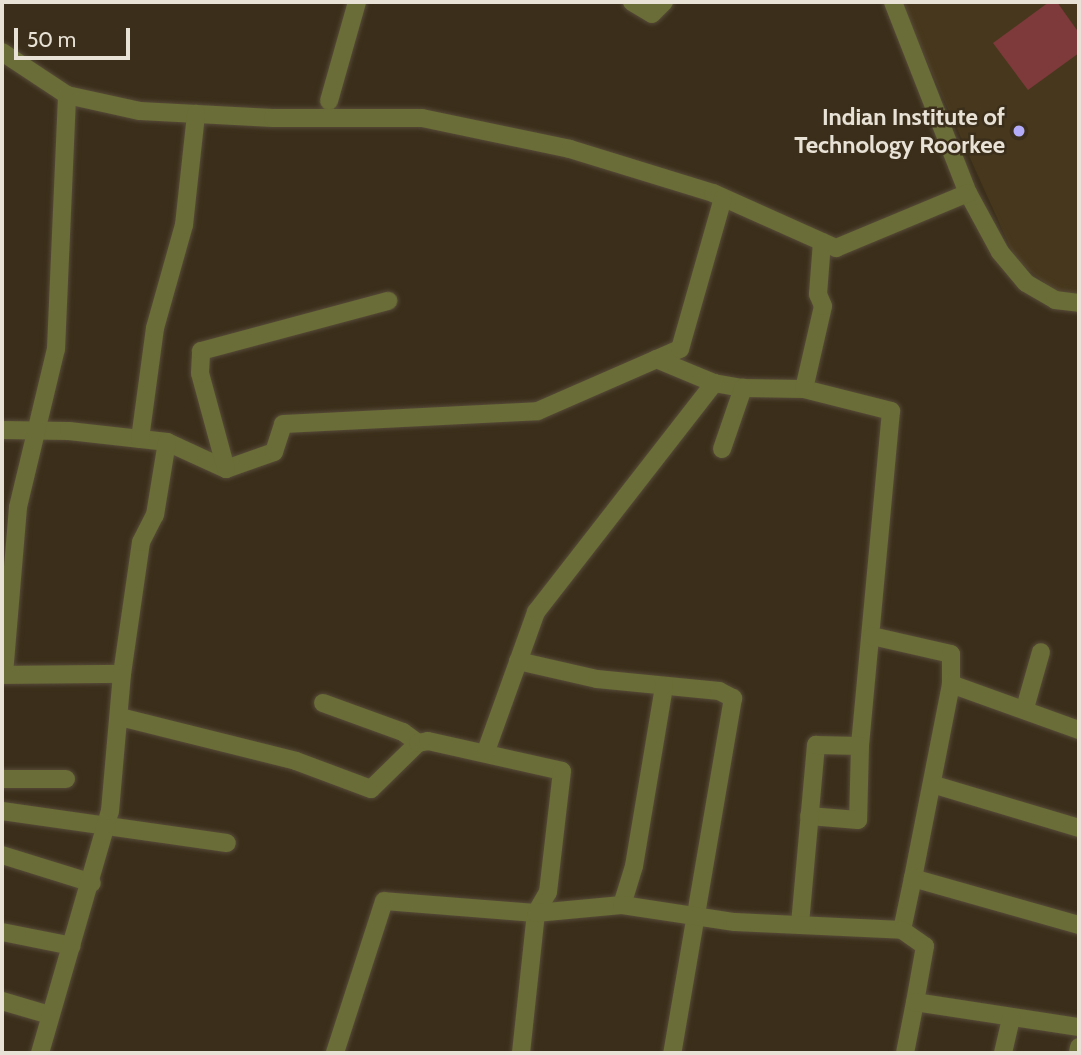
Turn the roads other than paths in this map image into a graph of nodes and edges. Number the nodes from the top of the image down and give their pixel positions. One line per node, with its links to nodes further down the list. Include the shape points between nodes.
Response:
1 (357, 2): 7 (street)
2 (632, 2): 3 (street, via 652,13)
3 (664, 2)
4 (893, 2): 9 (street)
5 (2, 52): 6 (street)
6 (67, 94): 8 (street, via 140,111); 19 (street, via 55,349)
7 (329, 101)
8 (196, 114): 10 (street, via 422,118 570,149); 20 (street, via 184,225 155,328)
9 (968, 193): 11 (street, via 836,248); 13 (street, via 1000,252 1026,283 1055,300)
10 (723, 198): 11 (street); 14 (street, via 680,349)
11 (822, 242): 17 (street, via 818,294 823,306)
12 (388, 301): 23 (street, via 201,351 200,373)
13 (1079, 303)
14 (656, 359): 15 (street); 23 (street, via 538,411 283,424 274,453)
15 (714, 383): 16 (street); 27 (street, via 536,611)
16 (743, 388): 17 (street); 22 (street)
17 (804, 389): 25 (street, via 891,411 880,499)
18 (2, 430): 19 (street)
19 (37, 430): 20 (street); 24 (street)
20 (140, 439): 21 (street)
21 (167, 442): 23 (street); 28 (street, via 155,515 141,542)
22 (722, 449)
23 (226, 469)
24 (8, 568): 29 (street)
25 (872, 636): 30 (street, via 951,654); 37 (street)
26 (1041, 652): 33 (street)
27 (518, 661): 31 (street, via 597,679); 38 (street)
28 (122, 674): 29 (street); 34 (street)
29 (3, 675)
30 (951, 684): 33 (street); 41 (street)
31 (664, 686): 50 (street, via 634,866); 52 (street, via 719,691 733,698)
32 (323, 702): 36 (street, via 390,727)
33 (1025, 708): 35 (street)
34 (120, 717): 36 (street, via 296,761 371,789); 44 (street)
35 (1079, 730)
36 (418, 743): 38 (street)
37 (860, 746): 43 (street, via 816,745); 43 (street, via 858,820)
38 (486, 751): 51 (street, via 562,771 548,892)
39 (2, 779): 40 (street)
40 (66, 779)
41 (935, 785): 45 (street); 48 (street)
42 (2, 811): 44 (street)
43 (808, 816): 53 (street)
44 (106, 827): 46 (street); 49 (street)
45 (1079, 828)
46 (228, 843)
47 (2, 855): 49 (street)
48 (913, 878): 54 (street); 55 (street)
49 (92, 883): 57 (street)
50 (622, 905): 51 (street); 52 (street)
51 (536, 914): 65 (street, via 384,901); 66 (street)
52 (694, 917): 53 (street); 67 (street)
53 (800, 924): 55 (street)
54 (1079, 925)
55 (902, 930): 59 (street, via 925,946)
56 (2, 932): 57 (street)
57 (72, 946): 60 (street)
58 (2, 1001): 60 (street)
59 (915, 1002): 61 (street); 68 (street)
60 (50, 1015): 64 (street)
61 (1011, 1017): 62 (street); 69 (street)
62 (1079, 1027)
63 (1079, 1047): 70 (street)
64 (40, 1053)
65 (335, 1053)
66 (521, 1053)
67 (672, 1053)
68 (905, 1053)
69 (1003, 1053)
70 (1079, 1053)

